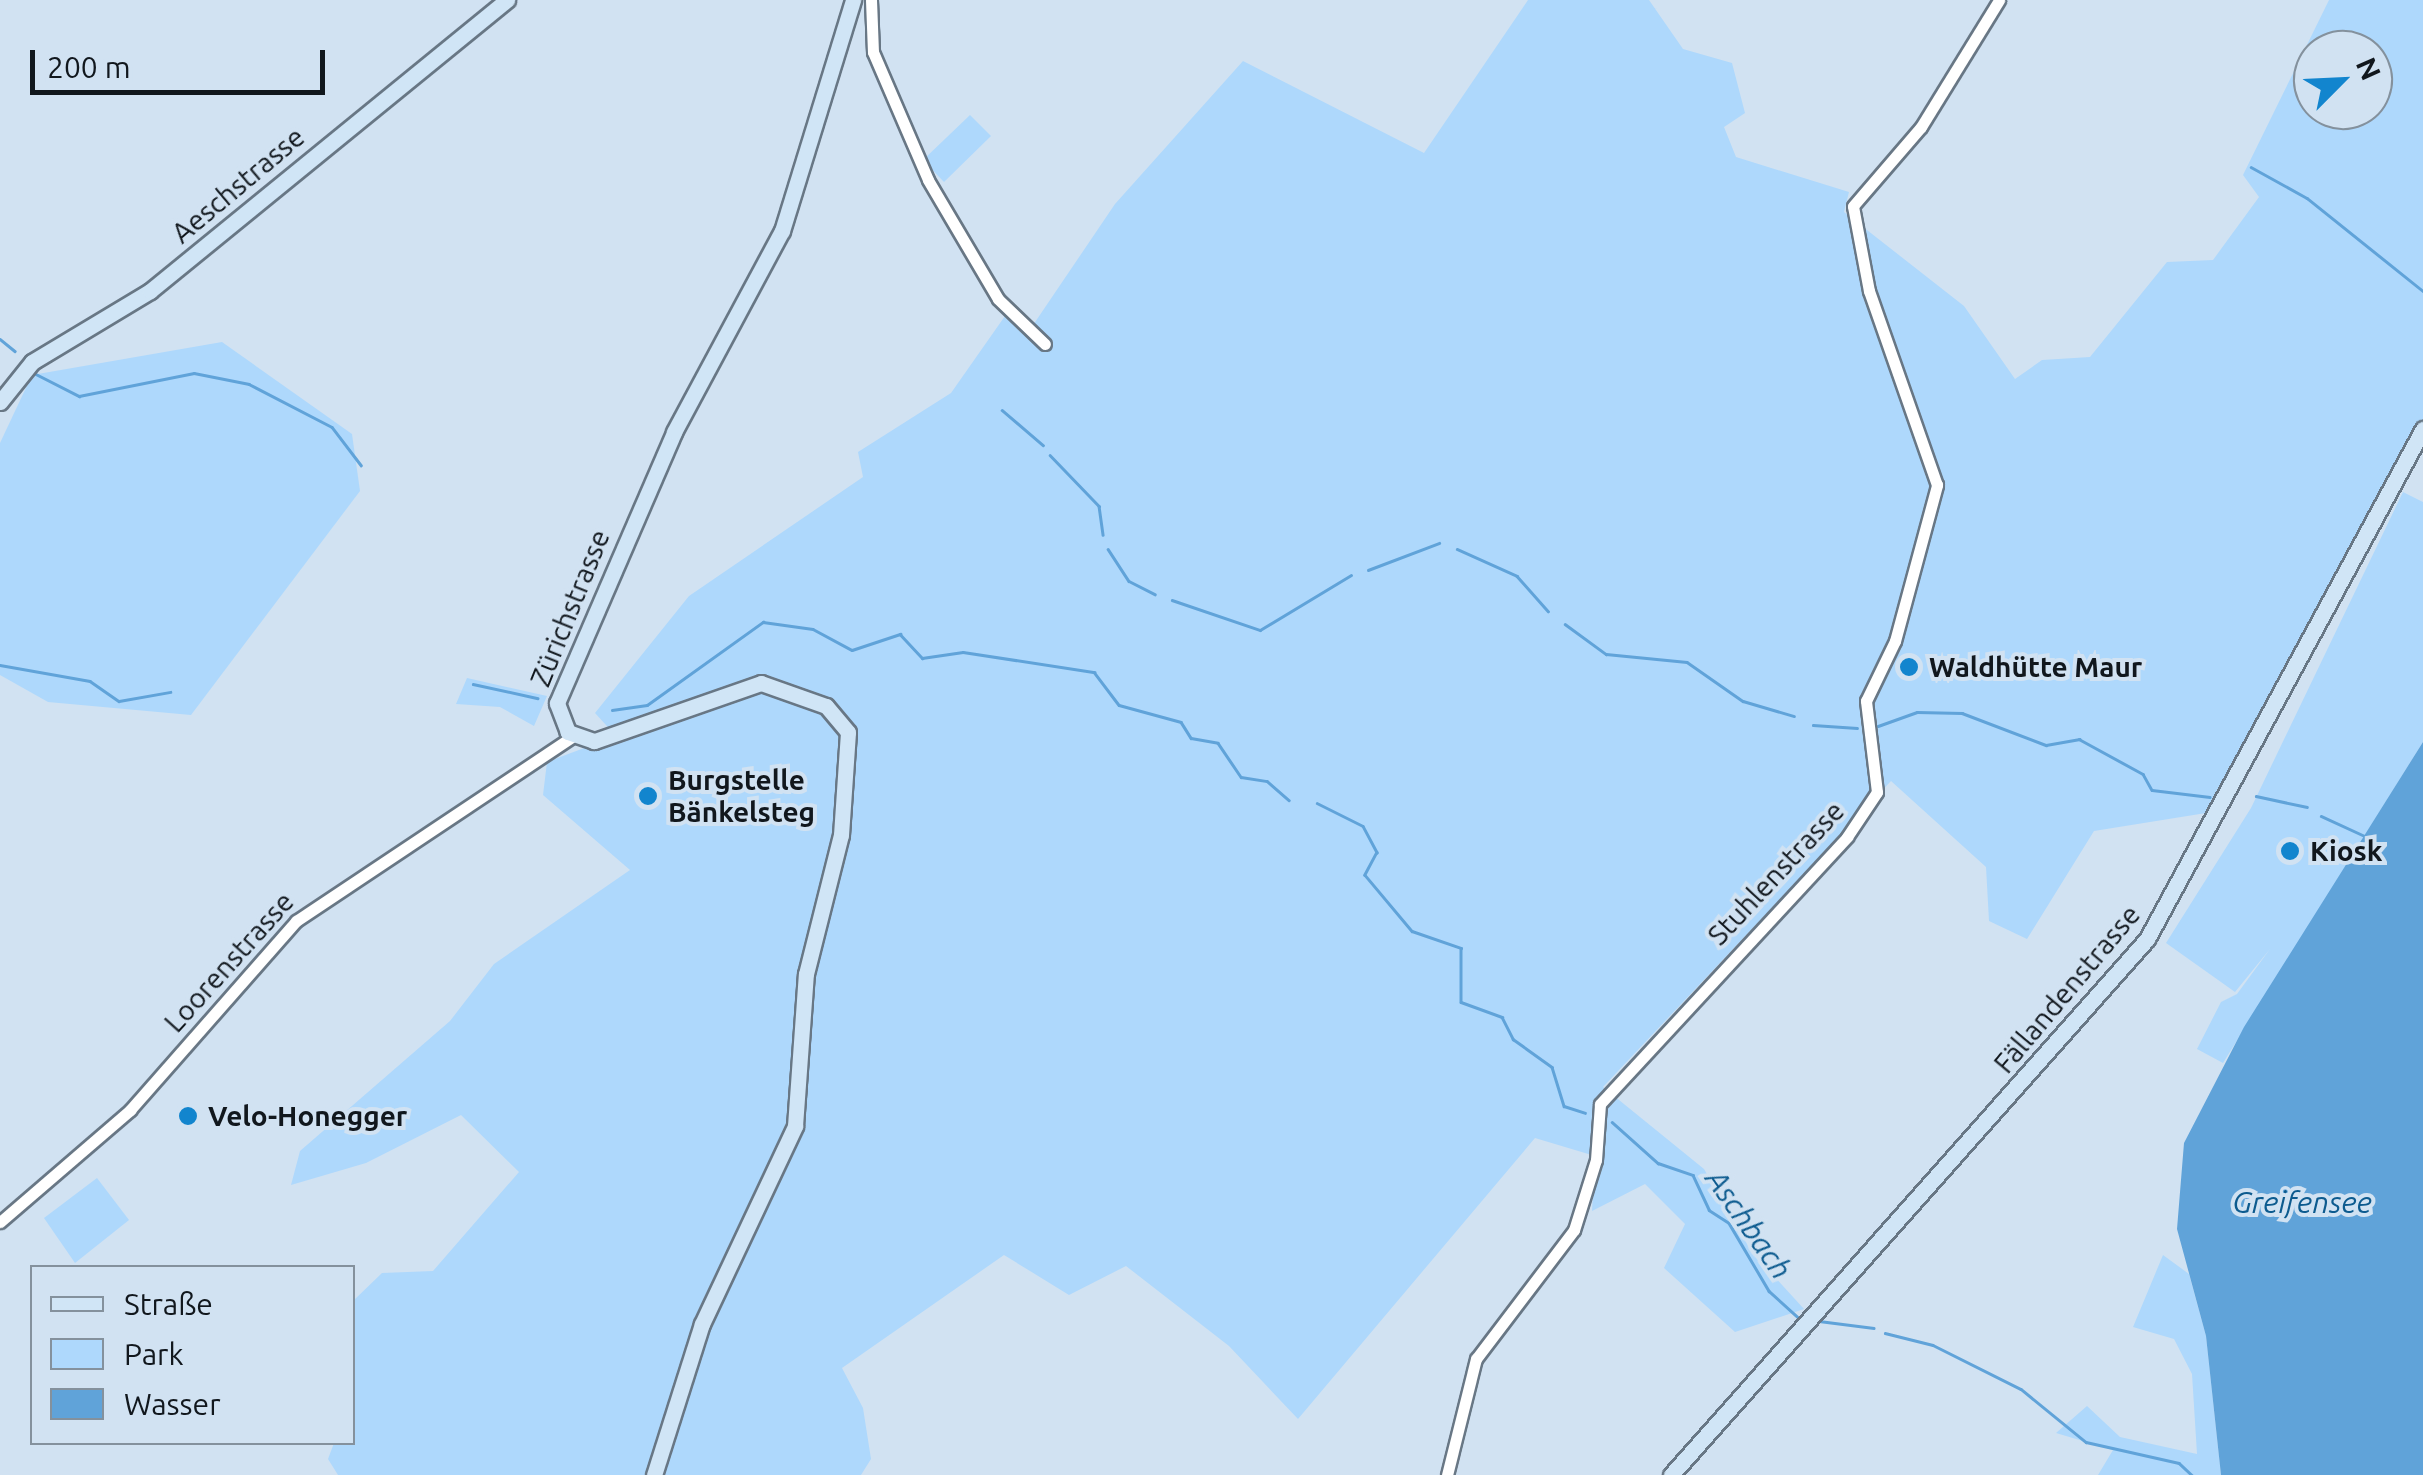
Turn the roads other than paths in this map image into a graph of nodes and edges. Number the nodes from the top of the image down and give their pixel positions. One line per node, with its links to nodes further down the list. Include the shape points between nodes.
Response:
1 (507, 0): 6 (street, Aeschstrasse, via 150,291 32,362)
2 (853, 0): 8 (street, Zürichstrasse, via 782,232 666,448 561,689 558,711)
3 (872, 0): 5 (street, via 873,52 928,180 998,300)
4 (1999, 0): 11 (street, Stuhlenstrasse, via 1922,126 1853,206 1869,291 1937,485 1895,641 1866,701 1877,792 1847,837 1600,1104 1596,1160 1574,1230 1476,1359)
5 (1045, 344)
6 (0, 402)
7 (2423, 429): 12 (street, Fällandenstrasse, via 2147,938)
8 (573, 736): 9 (street, Loorenstrasse, via 296,921 130,1110); 10 (street, via 594,741 762,683 826,706 848,732 841,834 806,974 794,1126 702,1324)
9 (0, 1222)
10 (654, 1475)
11 (1447, 1475)
12 (1671, 1475)

